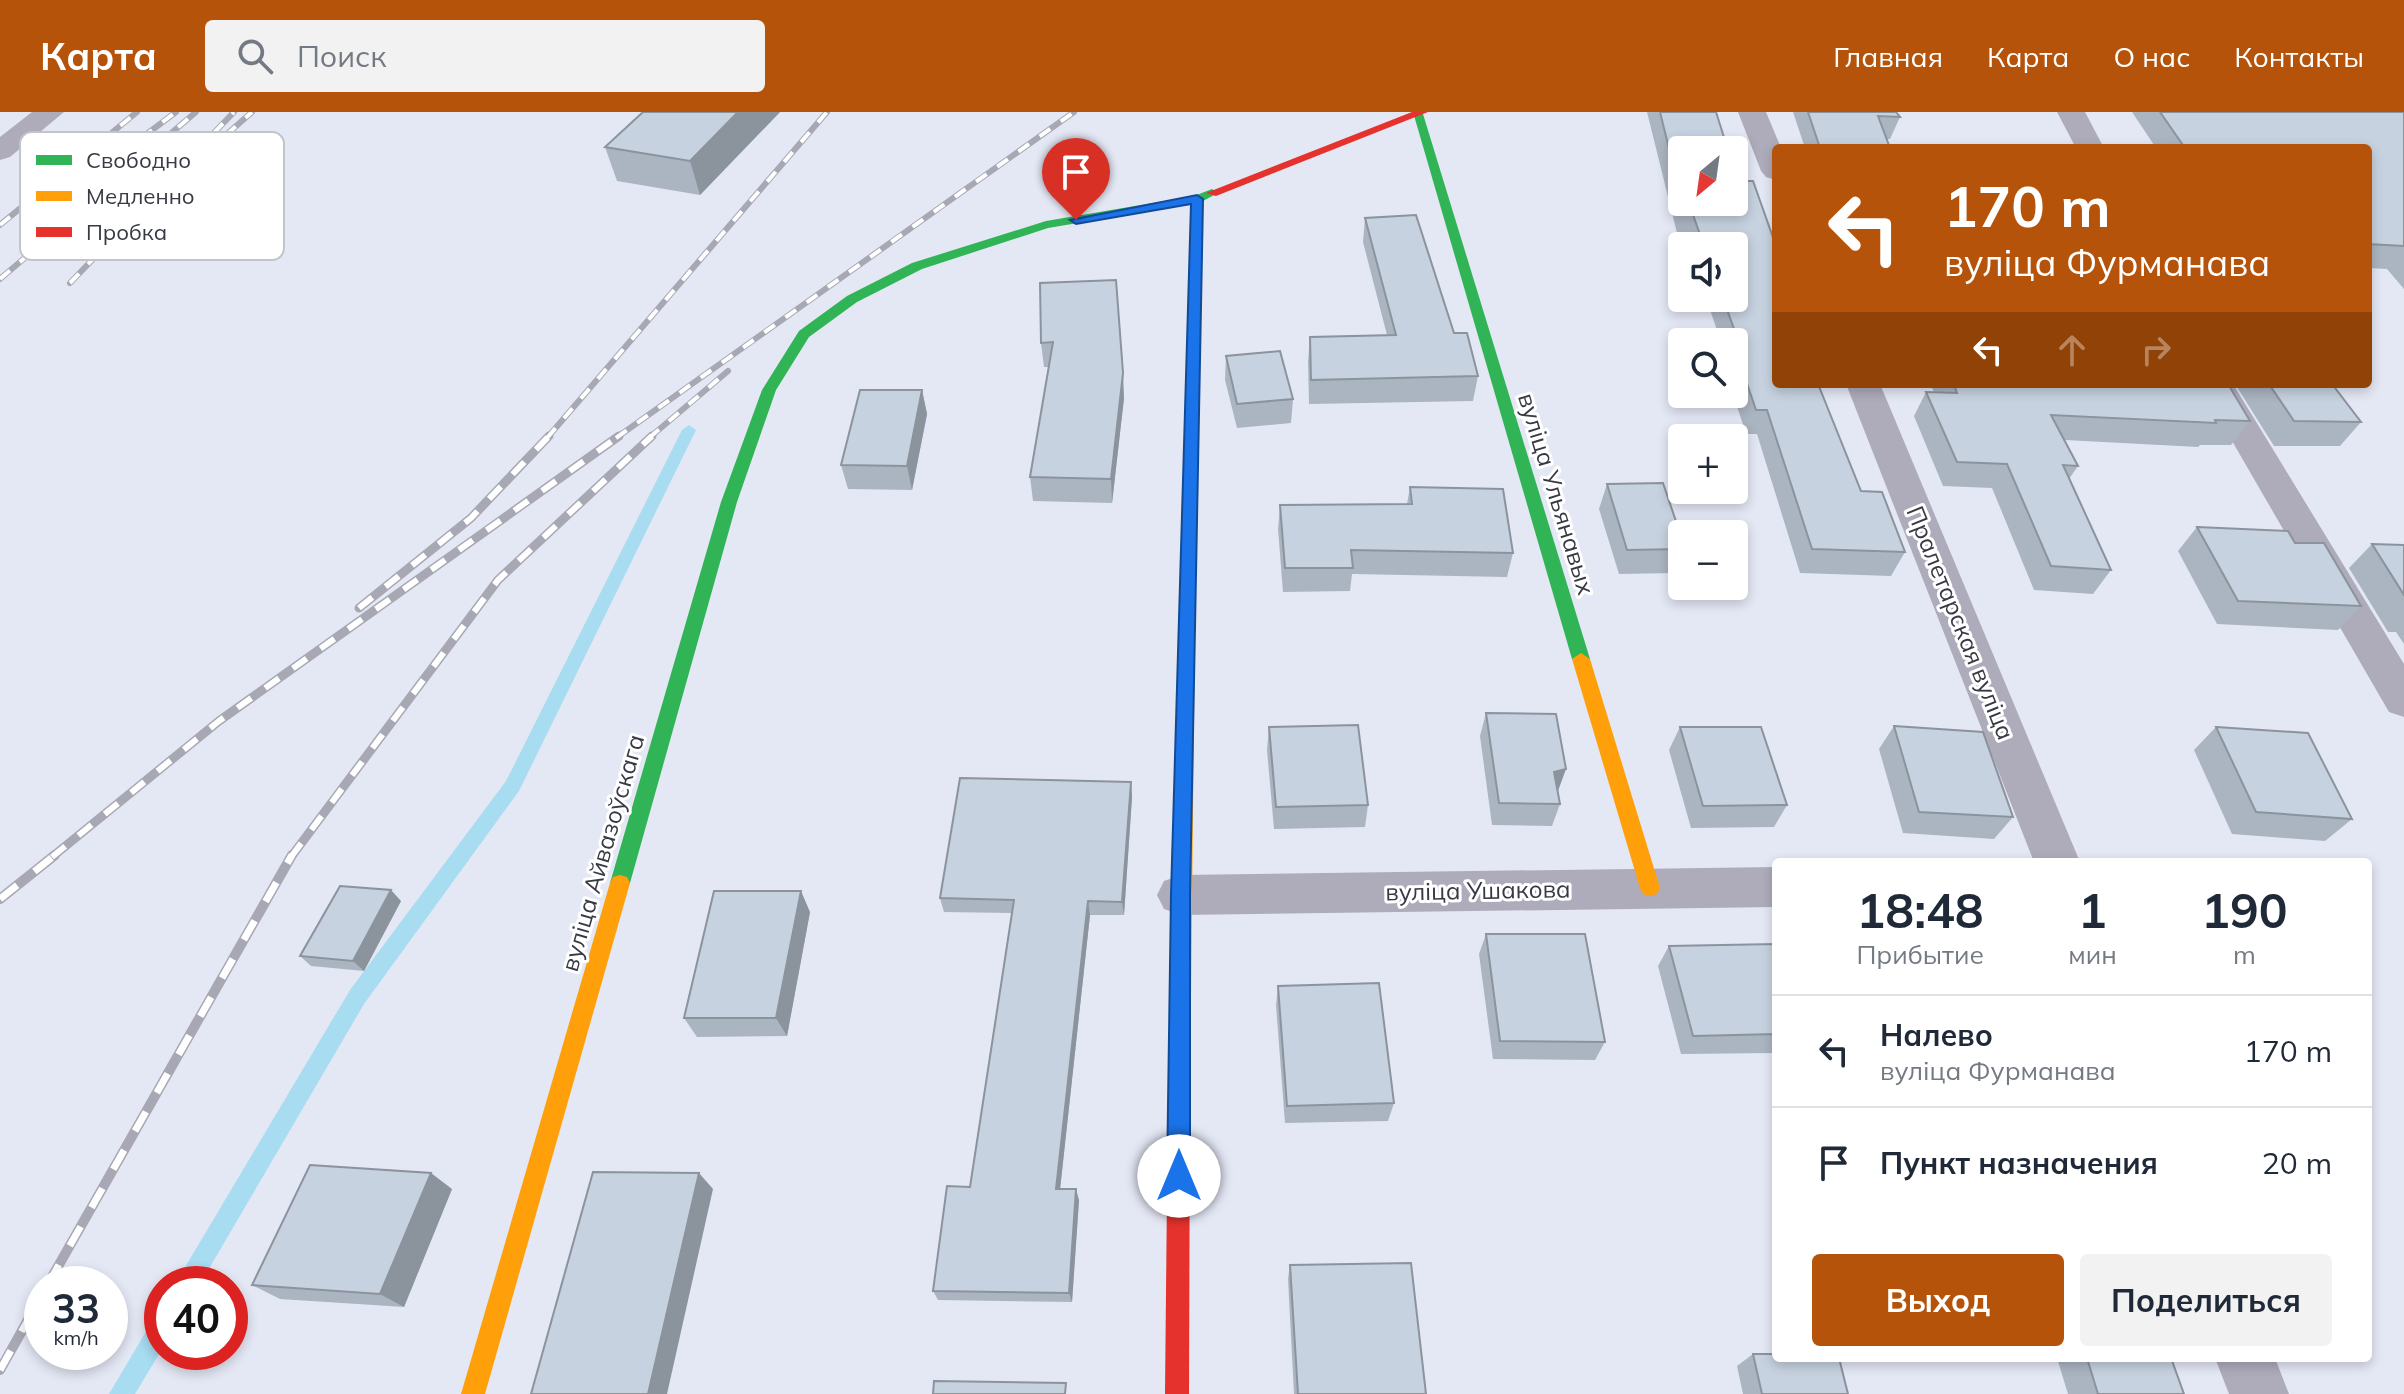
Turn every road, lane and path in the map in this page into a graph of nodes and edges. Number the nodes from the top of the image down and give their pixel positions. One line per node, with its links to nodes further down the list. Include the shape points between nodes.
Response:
1 (50, 112): 5 (street)
2 (1752, 112): 9 (street)
3 (2071, 112): 7 (street)
4 (1419, 113): 10 (street); 16 (street, вуліца Ульянавых)
5 (24, 132)
6 (20, 135): 8 (street)
7 (2088, 144)
8 (0, 151)
9 (1772, 161)
10 (1197, 199): 17 (street); 19 (street, вуліца Айвазоўскага, via 1046,225 917,266 852,299 804,334 769,390 729,502)
11 (1865, 388): 14 (street, Пралетарская вуліца)
12 (2218, 388): 13 (street)
13 (2404, 700)
14 (2055, 858)
15 (1772, 887): 16 (street, вуліца Ушакова)
16 (1650, 888): 17 (street, вуліца Ушакова)
17 (1181, 895): 20 (street)
18 (2247, 1362): 21 (street)
19 (473, 1394)
20 (1177, 1394)
21 (2259, 1394)

